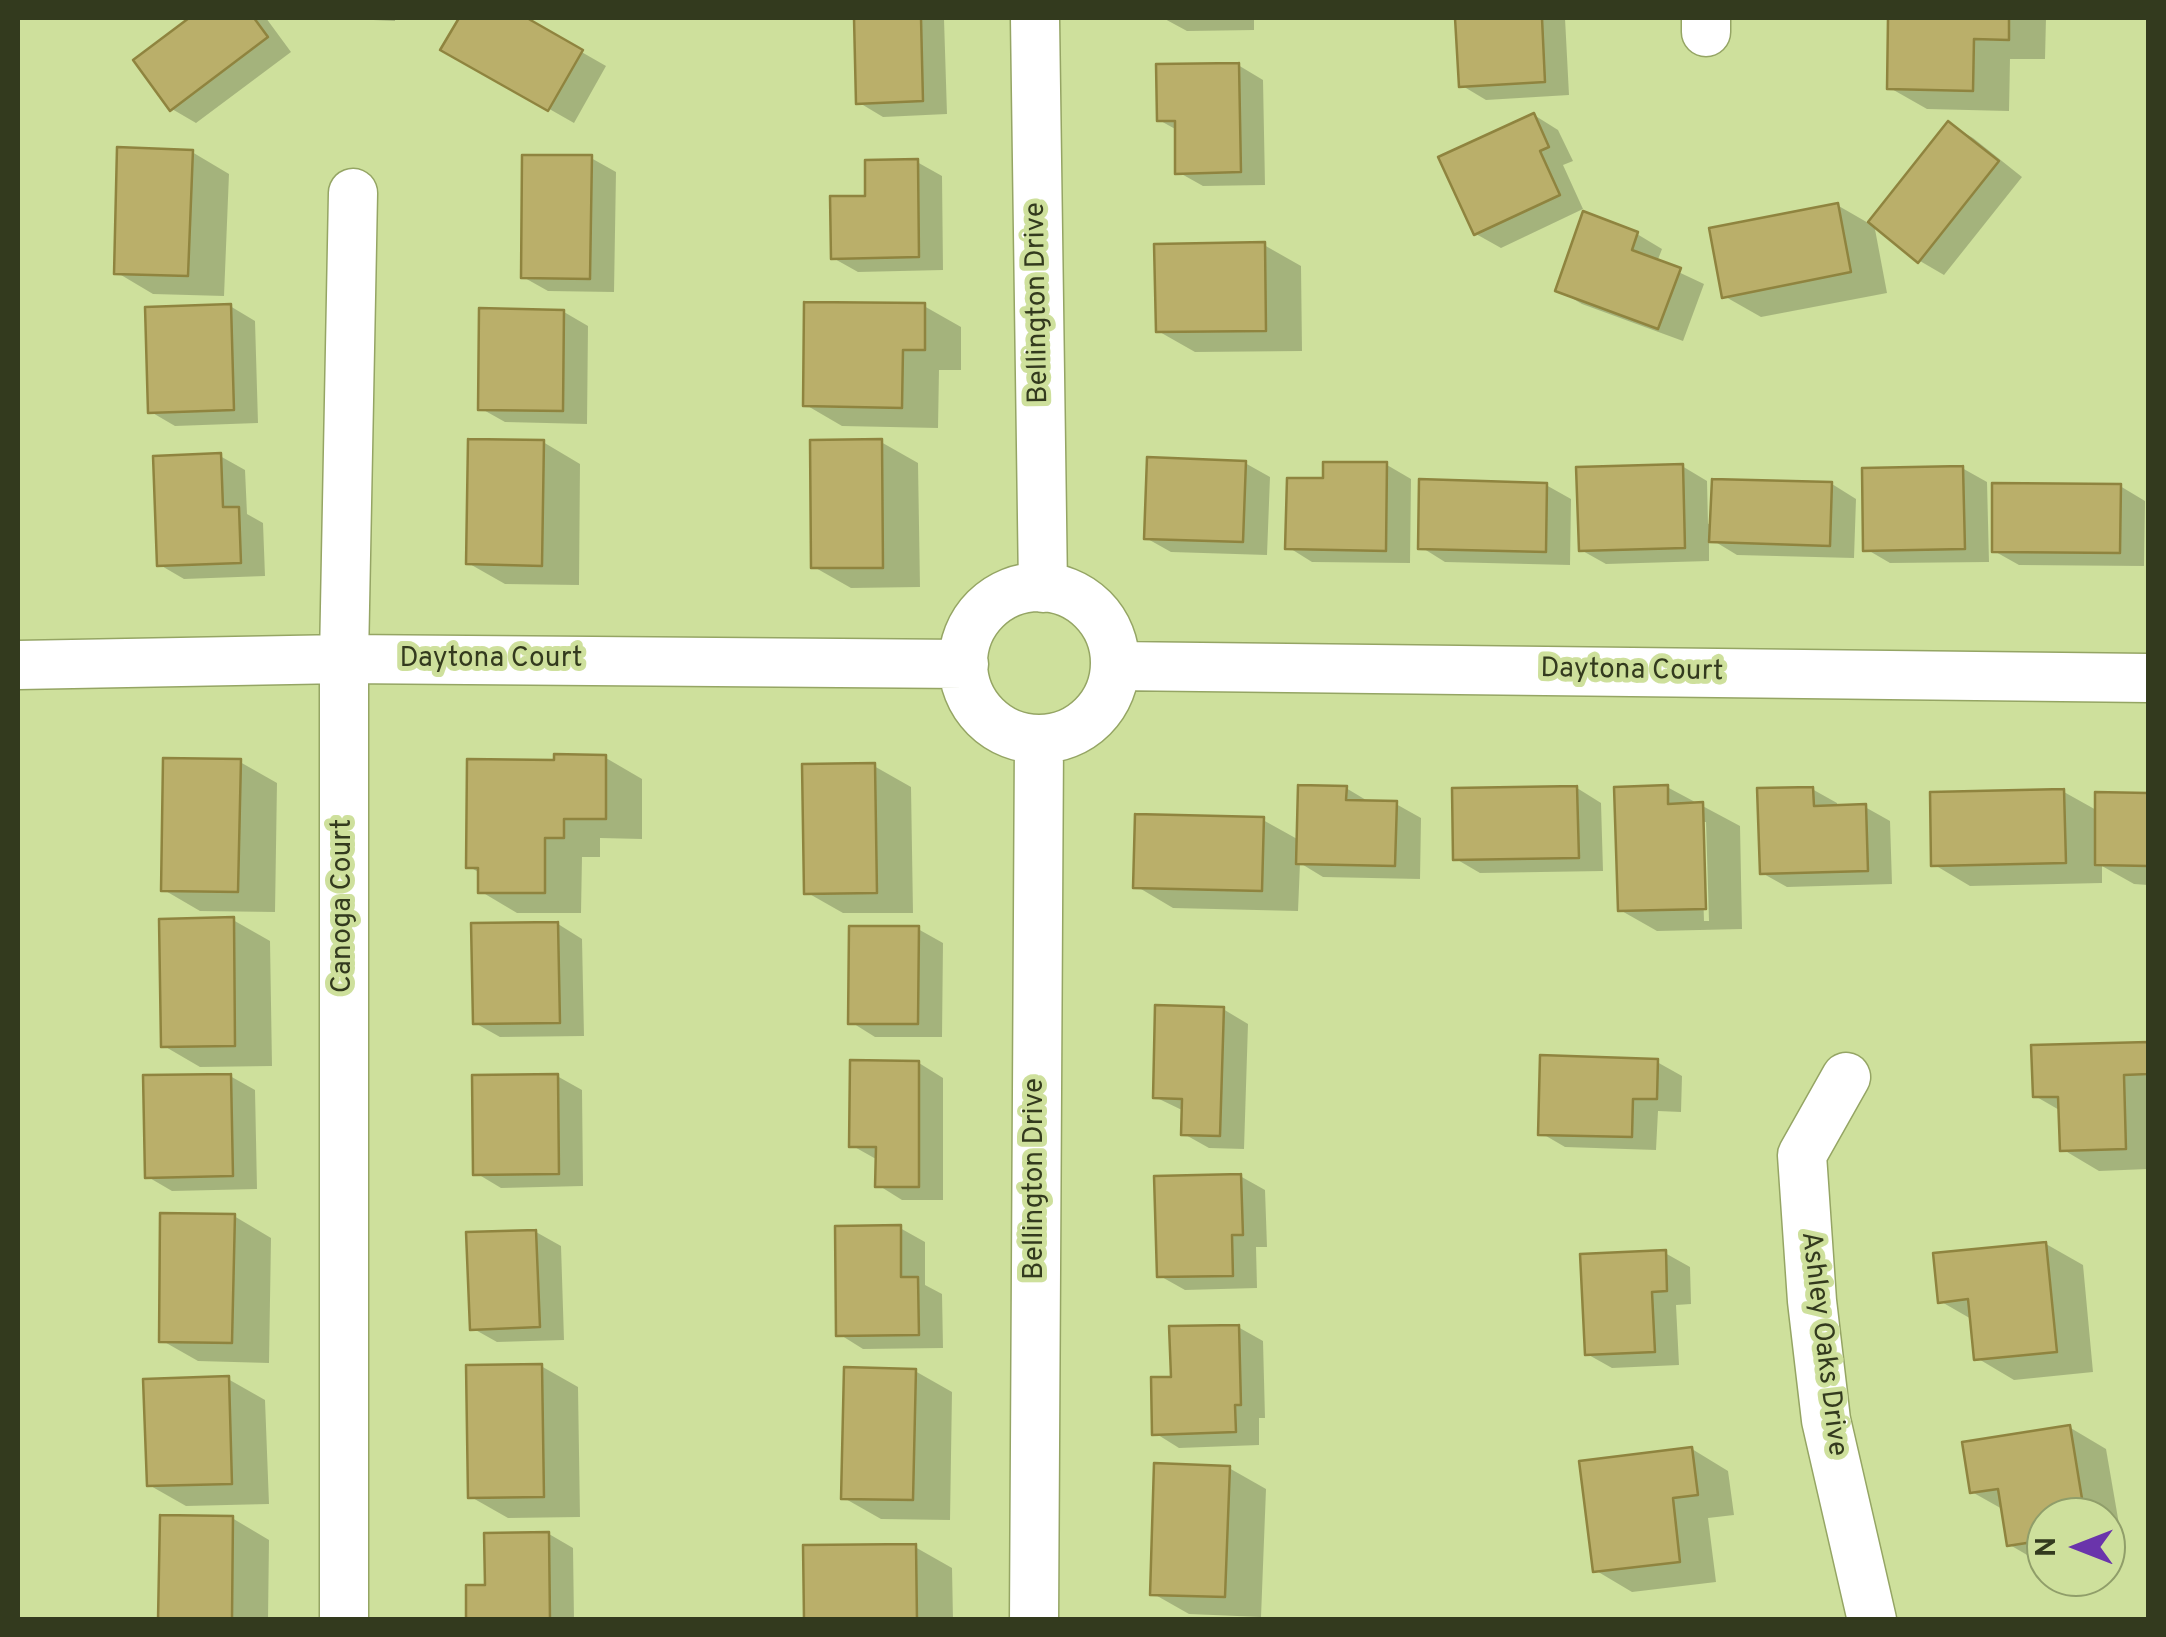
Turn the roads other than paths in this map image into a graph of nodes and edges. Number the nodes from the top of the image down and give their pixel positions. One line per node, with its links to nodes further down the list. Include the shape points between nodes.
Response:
1 (1035, 18): 3 (street, Bellington Drive)
2 (352, 192): 4 (street, Canoga Court)
3 (1042, 588): 5 (street, via 1012,592 990,605 974,624); 7 (street, via 1083,601 1101,618)
4 (344, 660): 5 (street, Daytona Court); 6 (street, Daytona Court); 11 (street, Canoga Court)
5 (964, 664): 9 (street, via 971,697 986,717 1006,732)
6 (18, 666)
7 (1116, 666): 8 (street, Daytona Court); 9 (street, via 1097,712 1078,729)
8 (2148, 678)
9 (1039, 739): 12 (street, Bellington Drive)
10 (1846, 1077): 13 (street, Ashley Oaks Drive, via 1802,1155 1826,1420)
11 (344, 1620)
12 (1034, 1620)
13 (1872, 1620)

